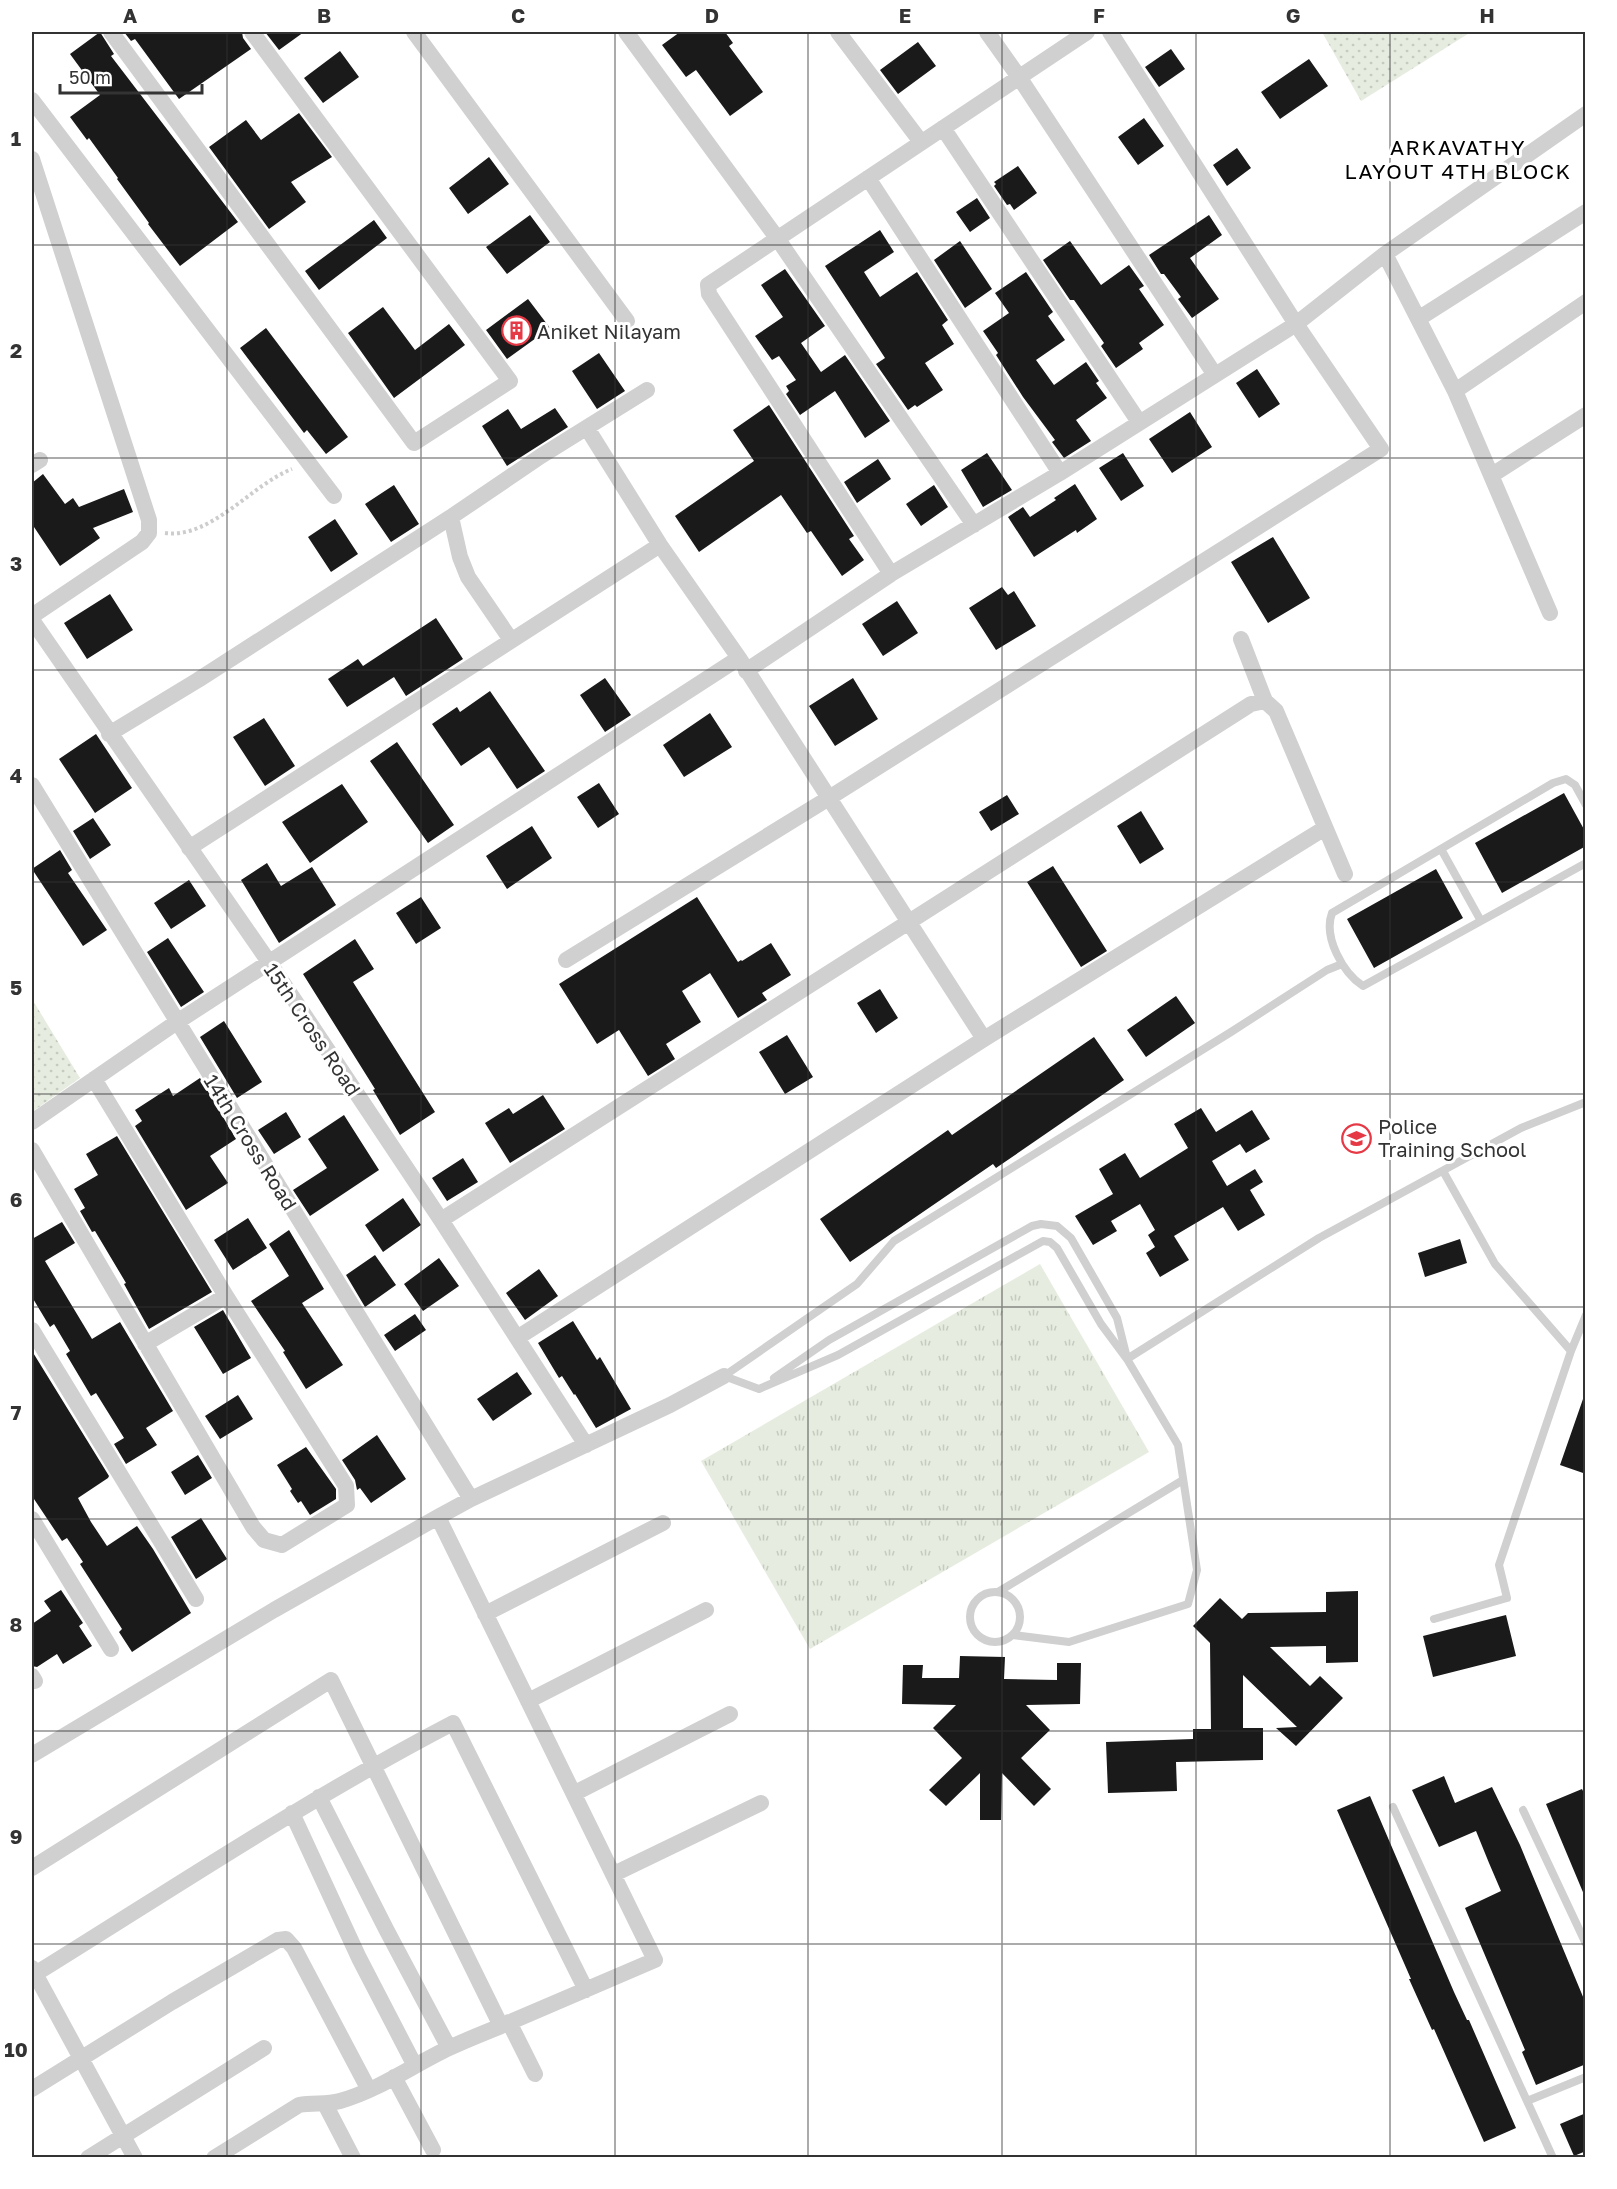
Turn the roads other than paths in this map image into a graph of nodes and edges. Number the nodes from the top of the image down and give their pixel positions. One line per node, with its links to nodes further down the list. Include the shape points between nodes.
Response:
1 (111, 32): 2 (street, via 414,443 510,381)
2 (252, 32)
3 (414, 32): 21 (street)
4 (626, 32): 17 (street)
5 (838, 32): 13 (street)
6 (987, 32): 9 (street)
7 (1087, 32): 9 (street)
8 (1110, 32): 22 (street)
9 (1020, 77): 12 (street); 23 (street)
10 (32, 100): 31 (street)
11 (1586, 114): 18 (street)
12 (943, 128): 13 (street); 27 (street)
13 (921, 142): 15 (street)
14 (32, 159): 37 (street, via 149,520 149,533 142,542)
15 (868, 177): 17 (street); 29 (street)
16 (1586, 212): 20 (street)
17 (777, 238): 33 (street); 35 (street, via 708,285 710,294)
18 (1385, 254): 20 (street); 22 (street)
19 (1586, 302): 25 (street)
20 (1418, 320): 25 (street)
21 (627, 321)
22 (1296, 324): 23 (street); 44 (street, via 1381,449)
23 (1215, 375): 27 (street)
24 (647, 390): 28 (street)
25 (1455, 391): 30 (street)
26 (1586, 415): 30 (street)
27 (1138, 422): 29 (street)
28 (587, 428): 32 (street); 34 (street)
29 (1060, 473): 33 (street)
30 (1492, 475): 36 (street)
31 (334, 496)
32 (451, 517): 39 (street, via 468,577); 42 (street)
33 (974, 525): 35 (street)
34 (660, 545): 39 (street); 40 (street)
35 (891, 574): 40 (street)
36 (1550, 613)
37 (32, 618): 42 (street, 15th Cross Road)
38 (1241, 639): 41 (street)
39 (511, 640): 47 (street)
40 (742, 665): 44 (street); 54 (street)
41 (1265, 701): 46 (street, via 1276,711); 52 (street, via 1251,704)
42 (109, 734): 47 (street, 15th Cross Road)
43 (32, 785): 56 (street, 14th Cross Road)
44 (829, 798): 52 (street); 53 (street)
45 (1586, 805): 48 (lane, via 1575,784 1566,779)
46 (1325, 828): 50 (street); 57 (street)
47 (189, 848): 54 (street, 15th Cross Road)
48 (1441, 849): 51 (lane); 55 (lane, via 1332,913 1330,932)
49 (1586, 863): 51 (lane)
50 (1345, 874)
51 (1481, 921): 55 (lane, via 1363,986 1353,980)
52 (908, 923): 57 (street); 63 (street)
53 (566, 960)
54 (269, 962): 56 (street); 63 (street, 15th Cross Road)
55 (1342, 964): 71 (lane, via 1327,969 894,1241 857,1284)
56 (177, 1022): 58 (street); 75 (street, 14th Cross Road)
57 (984, 1039): 67 (street)
58 (94, 1079): 60 (street); 64 (street)
59 (1586, 1101): 62 (lane, via 1521,1128)
60 (32, 1122)
61 (32, 1150): 68 (street)
62 (1443, 1171): 69 (lane, via 1495,1264); 70 (lane, via 1319,1238)
63 (441, 1220): 67 (street, 15th Cross Road)
64 (226, 1296): 68 (street); 68 (street, via 346,1486 347,1505 282,1545 264,1540 253,1527)
65 (1586, 1315): 69 (lane)
66 (32, 1330): 80 (street)
67 (517, 1338): 73 (street, 15th Cross Road)
68 (145, 1344)
69 (1571, 1351): 83 (lane, via 1499,1565 1506,1598)
70 (1127, 1359): 72 (lane, via 1101,1324 1057,1248 1043,1241 838,1355); 72 (lane, via 1117,1318 1071,1238 1057,1226 1041,1224 829,1340); 74 (lane, via 1178,1445)
71 (724, 1376): 72 (lane); 73 (street)
72 (759, 1389)
73 (586, 1445): 75 (street)
74 (1183, 1480): 79 (lane); 84 (lane, via 1197,1570 1188,1604 1069,1642)
75 (471, 1499): 76 (street)
76 (438, 1517): 82 (street); 88 (street)
77 (32, 1519): 85 (street)
78 (663, 1523): 82 (street)
79 (998, 1592): 84 (lane, via 1012,1599 1020,1613); 84 (lane, via 981,1595 975,1601 969,1617 971,1626 974,1633 989,1642)
80 (196, 1599)
81 (706, 1610): 86 (street)
82 (485, 1614): 86 (street)
83 (1434, 1619)
84 (1012, 1635)
85 (111, 1649)
86 (528, 1701): 90 (street)
87 (730, 1714): 90 (street)
88 (32, 1755)
89 (373, 1765): 91 (street); 96 (street, via 331,1680); 100 (street, via 453,1723); 101 (street)
90 (575, 1793): 97 (street)
91 (319, 1797): 95 (street); 103 (street)
92 (761, 1803): 97 (street)
93 (1393, 1807): 111 (lane)
94 (1523, 1810): 98 (lane)
95 (292, 1813): 99 (street); 105 (street, via 359,1958)
96 (32, 1868)
97 (614, 1874): 100 (street, via 655,1960)
98 (1586, 1944)
99 (33, 1973): 104 (street)
100 (586, 1990): 101 (street)
101 (505, 2024): 103 (street); 106 (street)
102 (264, 2048): 113 (street)
103 (449, 2048): 105 (street)
104 (82, 2059): 109 (street); 110 (street, via 172,2002 286,1939); 113 (street)
105 (415, 2066): 108 (street)
106 (535, 2074)
107 (1586, 2077): 111 (lane)
108 (394, 2078): 110 (street); 114 (street)
109 (32, 2089)
110 (369, 2090): 112 (street)
111 (1527, 2101): 119 (lane)
112 (325, 2104): 117 (street, via 299,2105); 118 (street)
113 (123, 2135): 115 (street); 116 (street)
114 (433, 2150)
115 (88, 2157)
116 (135, 2157)
117 (214, 2157)
118 (353, 2157)
119 (1553, 2157)

